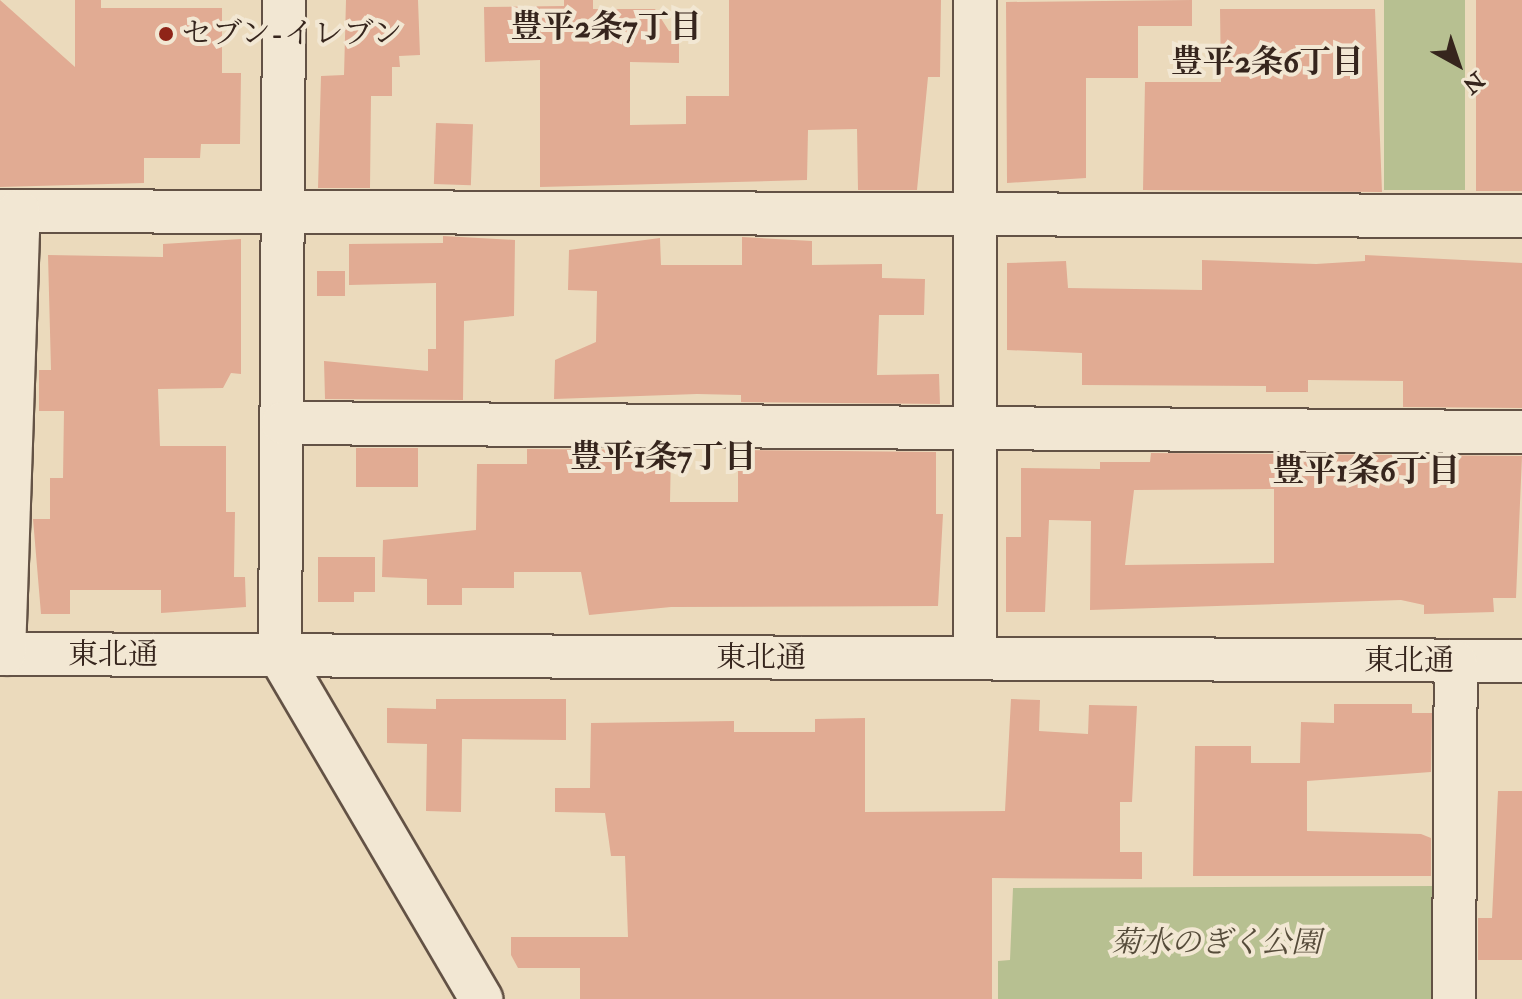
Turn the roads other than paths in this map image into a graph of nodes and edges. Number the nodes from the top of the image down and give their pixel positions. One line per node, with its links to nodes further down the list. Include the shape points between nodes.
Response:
1 (284, 0): 4 (street)
2 (975, 0): 5 (street)
3 (10, 211): 4 (street); 10 (street)
4 (282, 211): 5 (street); 7 (street)
5 (974, 213): 6 (street); 8 (street)
6 (1522, 216)
7 (283, 423): 8 (street); 11 (street)
8 (974, 425): 9 (street); 12 (street)
9 (1522, 432)
10 (2, 654): 11 (street, 東北通)
11 (280, 656): 12 (street, 東北通); 15 (street)
12 (975, 658): 14 (street, 東北通)
13 (1522, 661): 14 (street, 東北通)
14 (1456, 662): 16 (street)
15 (481, 999)
16 (1454, 999)

